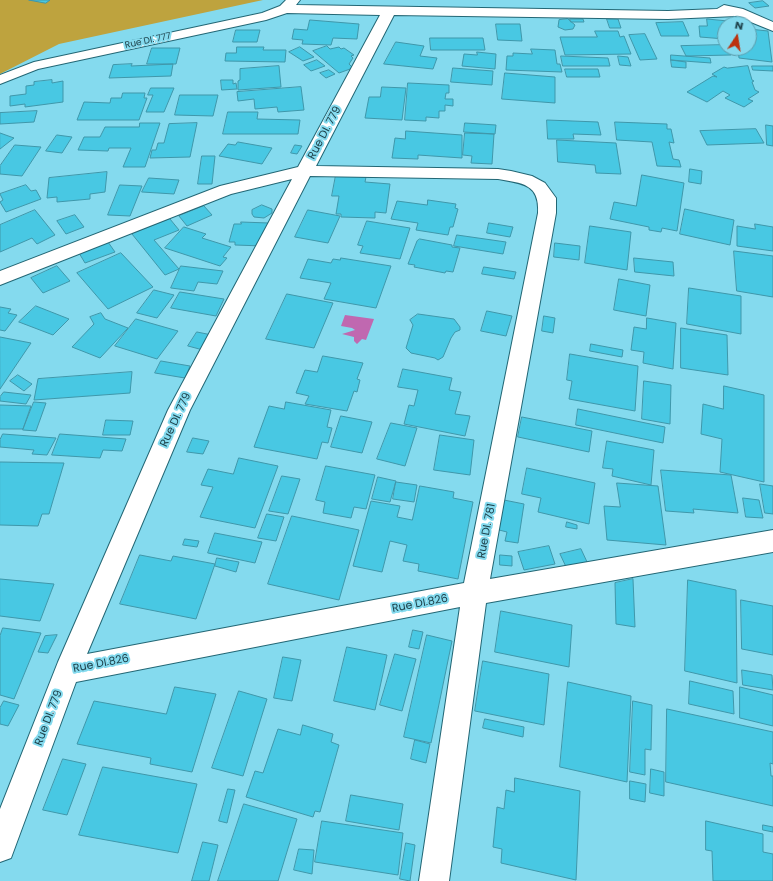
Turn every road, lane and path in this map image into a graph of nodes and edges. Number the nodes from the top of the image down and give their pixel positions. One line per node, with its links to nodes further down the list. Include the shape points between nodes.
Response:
1 (688, 0): 5 (street)
2 (727, 0): 5 (street)
3 (289, 4): 4 (street); 7 (street, Rue DI. 777, via 266,16 34,66)
4 (389, 11): 5 (street, via 668,15); 8 (street, Rue DI. 779)
5 (738, 12): 6 (street)
6 (773, 27)
7 (0, 80)
8 (305, 171): 9 (street, via 226,190); 11 (street, Rue DI. 781, via 498,174 519,177 537,185 547,198 547,214); 12 (street, Rue DI. 779, via 179,410)
9 (0, 279)
10 (773, 541): 11 (street, Rue DI.826)
11 (475, 593): 12 (street, Rue DI.826); 14 (street, Rue DI. 781)
12 (67, 671): 13 (street, Rue DI. 779)
13 (0, 846)
14 (434, 881)

